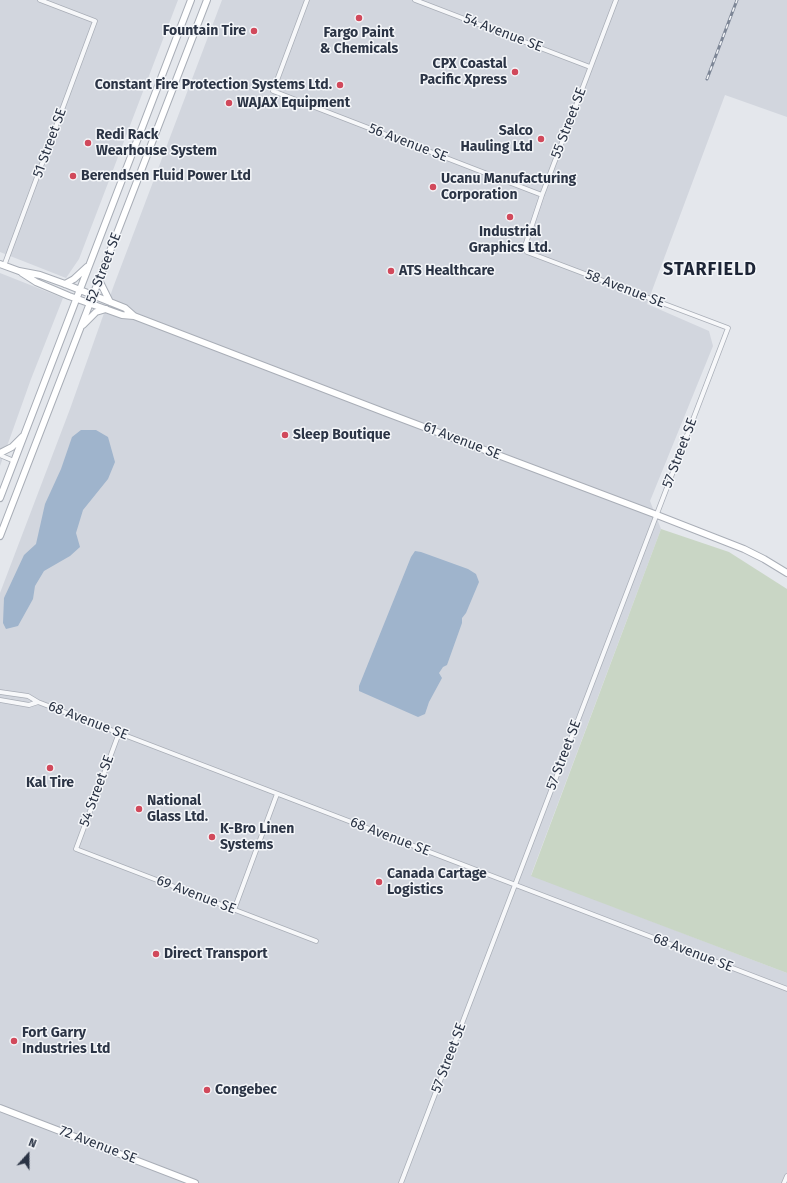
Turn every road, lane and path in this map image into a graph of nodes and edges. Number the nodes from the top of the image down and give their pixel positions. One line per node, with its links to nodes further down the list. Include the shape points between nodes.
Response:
1 (40, 0): 10 (street, 51 Street SE, via 95,21)
2 (191, 0): 11 (main road, 52 Street SE)
3 (207, 0): 13 (main road, 52 Street SE)
4 (307, 0): 8 (street, 56 Avenue SE, via 273,91)
5 (415, 0): 7 (street, 54 Avenue SE)
6 (616, 0): 7 (street, 55 Street SE)
7 (590, 67): 8 (street, 55 Street SE)
8 (542, 195): 9 (street, 55 Street SE)
9 (525, 246): 23 (street, 58 Avenue SE, via 527,252)
10 (2, 265): 12 (main road, 61 Avenue SE)
11 (88, 266): 14 (main road); 15 (main road, 52 Street SE)
12 (19, 272): 14 (main road, 61 Avenue SE, via 40,275); 17 (main road, 61 Avenue SE, via 36,282)
13 (99, 280): 16 (main road, 52 Street SE); 18 (main road)
14 (65, 284): 15 (main road, 61 Avenue SE)
15 (80, 290): 16 (main road, 61 Avenue SE); 17 (main road, 52 Street SE)
16 (93, 296): 18 (main road, 61 Avenue SE); 19 (main road, 52 Street SE)
17 (77, 298): 19 (main road, 61 Avenue SE); 24 (main road, 52 Street SE)
18 (110, 302): 21 (main road, 61 Avenue SE, via 125,308)
19 (90, 303): 20 (main road, 61 Avenue SE); 22 (main road, 52 Street SE)
20 (106, 309): 21 (main road, 61 Avenue SE, via 122,316); 22 (main road, via 96,312)
21 (134, 316): 28 (main road, 61 Avenue SE)
22 (81, 328): 29 (main road, 52 Street SE)
23 (728, 328): 28 (street, 57 Street SE)
24 (24, 436): 25 (main road); 26 (main road, 52 Street SE)
25 (0, 454): 26 (street)
26 (14, 461): 27 (main road, 52 Street SE)
27 (0, 498)
28 (657, 515): 30 (main road, 61 Avenue SE, via 744,549); 37 (street, 57 Street SE)
29 (0, 536)
30 (787, 573)
31 (0, 692): 33 (street, 68 Avenue SE, via 28,696)
32 (0, 700): 33 (street, 68 Avenue SE, via 29,705)
33 (38, 702): 34 (street, 68 Avenue SE)
34 (119, 733): 35 (street, 68 Avenue SE); 36 (street, 54 Street SE)
35 (278, 794): 37 (street, 68 Avenue SE); 38 (street)
36 (76, 850): 38 (street, 69 Avenue SE)
37 (515, 885): 40 (street, 68 Avenue SE); 44 (street, 57 Street SE)
38 (234, 910): 39 (street, 69 Avenue SE)
39 (316, 941)
40 (787, 989)
41 (0, 1108): 43 (main road, 72 Avenue SE)
42 (787, 1176): 45 (street)
43 (195, 1183)
44 (401, 1183)
45 (784, 1183)

